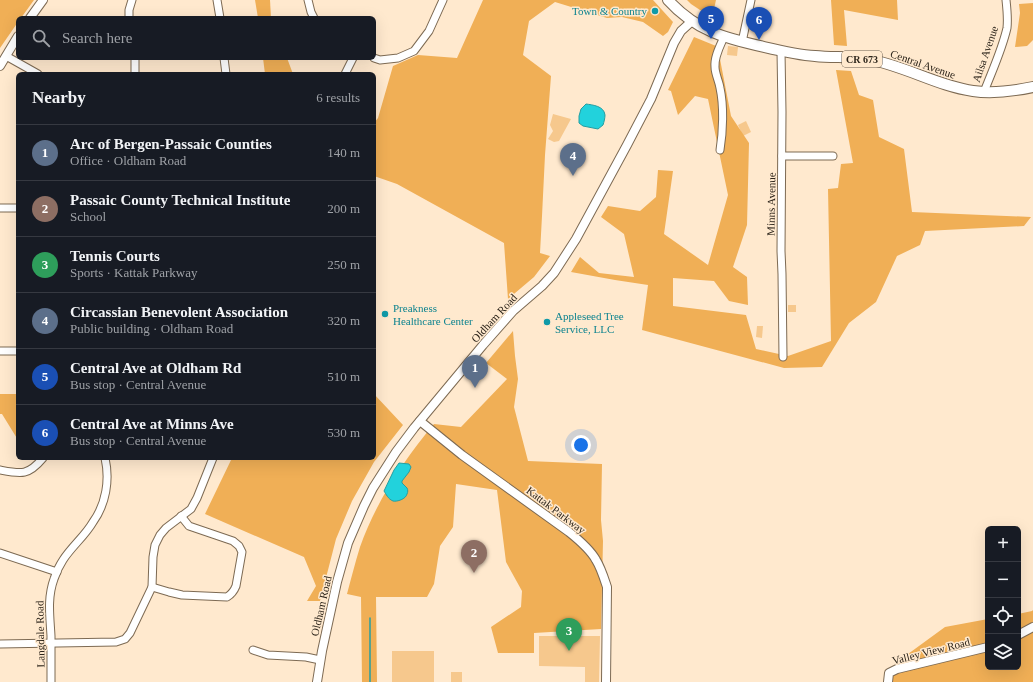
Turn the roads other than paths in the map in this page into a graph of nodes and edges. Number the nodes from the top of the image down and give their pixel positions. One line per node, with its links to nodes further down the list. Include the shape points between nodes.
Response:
1 (43, 0): 9 (street)
2 (132, 0): 10 (street)
3 (218, 0): 11 (street)
4 (308, 0): 12 (street)
5 (443, 0): 19 (street, via 429,31 414,51 398,58)
6 (668, 0): 13 (main road, CR 673)
7 (752, 0): 16 (street)
8 (1006, 0): 29 (street, Ailsa Avenue, via 1007,28)
9 (31, 16)
10 (129, 16)
11 (220, 16)
12 (313, 16)
13 (692, 21): 14 (main road, Central Avenue / CR 673); 38 (street, Oldham Road, via 681,31 674,43 651,99 576,239 554,273 513,311)
14 (724, 37): 16 (main road, Central Avenue / CR 673); 30 (street, via 715,59 721,94)
15 (16, 39): 18 (street)
16 (742, 42): 17 (main road, Central Avenue / CR 673)
17 (780, 51): 29 (main road, Central Avenue / CR 673, via 872,60 955,88); 31 (street, Minns Avenue)
18 (6, 56): 23 (street); 24 (street)
19 (376, 59)
20 (134, 60): 25 (street)
21 (224, 60): 26 (street)
22 (352, 60): 27 (street)
23 (0, 66)
24 (34, 72)
25 (135, 72)
26 (226, 72)
27 (347, 72)
28 (1033, 87): 29 (main road, Central Avenue / CR 673, via 1004,92)
29 (984, 92)
30 (720, 150)
31 (782, 156): 32 (street); 37 (street, Minns Avenue)
32 (833, 156)
33 (0, 208): 34 (street)
34 (16, 208)
35 (0, 351): 36 (street)
36 (16, 351)
37 (783, 357)
38 (420, 421): 53 (street, Oldham Road, via 384,469 348,543); 56 (street, Kattak Parkway, via 462,455 569,532 586,546 596,560 607,587)
39 (41, 460): 42 (street, via 27,472)
40 (105, 460): 45 (street, Langdale Road, via 106,485 100,510)
41 (213, 460): 43 (street, via 191,509)
42 (0, 470)
43 (181, 516): 46 (street, via 166,528 155,546); 46 (street, via 189,526 233,541 239,546 242,552 235,590 227,597 182,595)
44 (0, 552): 45 (street)
45 (57, 572): 50 (street, Langdale Road, via 50,597)
46 (152, 587): 50 (street, via 125,639 116,642)
47 (1033, 627): 48 (street)
48 (1020, 634)
49 (0, 644): 50 (street)
50 (51, 644): 54 (street, Langdale Road)
51 (985, 648): 57 (street, Valley View Road, via 897,669 889,673)
52 (254, 650): 53 (street, via 268,655)
53 (320, 660): 55 (street, Oldham Road)
54 (51, 682)
55 (316, 682)
56 (606, 682)
57 (888, 682)

